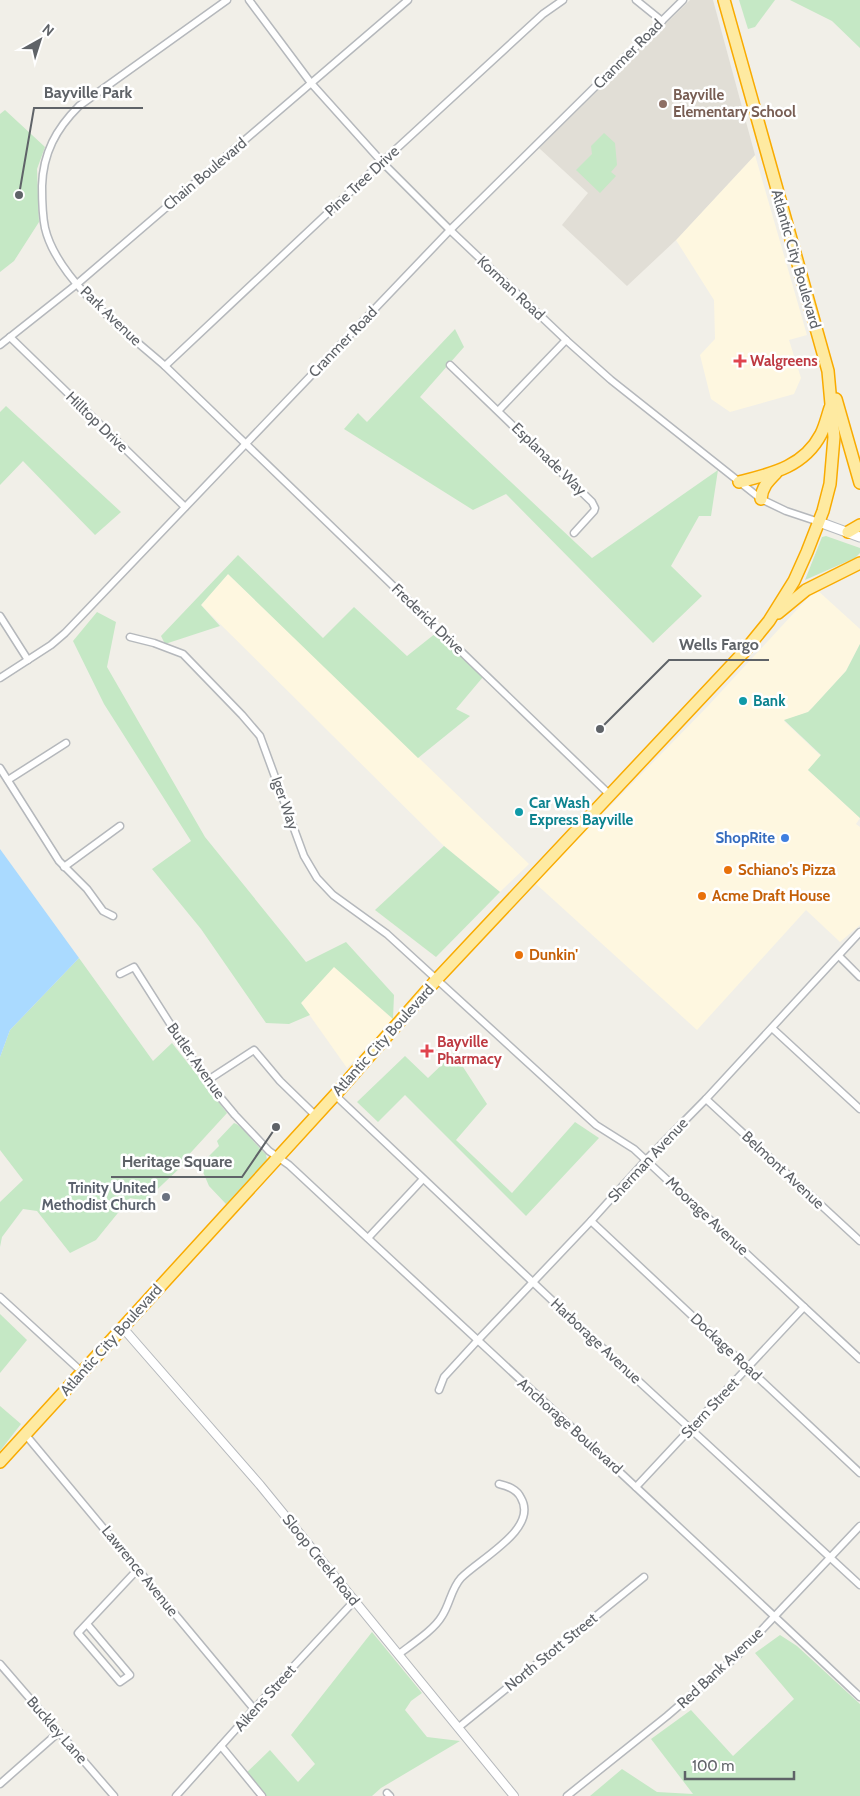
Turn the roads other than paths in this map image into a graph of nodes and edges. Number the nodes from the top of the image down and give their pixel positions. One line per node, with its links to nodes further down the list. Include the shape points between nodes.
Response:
1 (227, 0): 12 (street, Park Avenue, via 80,106 53,140 44,166 45,228 58,256)
2 (248, 0): 9 (street, Korman Road)
3 (408, 0): 9 (street, Chain Boulevard)
4 (563, 0): 10 (street, Pine Tree Drive, via 543,14)
5 (636, 0): 8 (street)
6 (683, 0): 8 (street, Cranmer Road)
7 (724, 0): 18 (highway, Atlantic City Boulevard)
8 (662, 21): 11 (street, Cranmer Road)
9 (311, 84): 10 (street, Korman Road); 12 (street, Chain Boulevard)
10 (382, 162): 11 (street, Korman Road); 17 (street, Pine Tree Drive)
11 (450, 230): 14 (street, Korman Road); 21 (street, Cranmer Road)
12 (78, 284): 13 (street, Chain Boulevard); 17 (street, Park Avenue, via 98,307)
13 (10, 337): 15 (street, Chain Boulevard); 26 (street, Hilltop Drive)
14 (566, 340): 20 (street, Esplanade Way); 23 (street, Korman Road)
15 (0, 345)
16 (450, 365): 20 (street, Esplanade Way)
17 (166, 366): 21 (street, Park Avenue)
18 (828, 371): 19 (highway, Atlantic City Boulevard); 24 (highway)
19 (832, 404): 22 (highway, via 811,450 798,462); 27 (highway, Atlantic City Boulevard, via 831,476)
20 (499, 410): 30 (street, Esplanade Way, via 592,502 594,511)
21 (246, 444): 26 (street, Cranmer Road); 41 (street, Frederick Drive)
22 (777, 472): 23 (highway); 25 (highway, via 766,483)
23 (739, 482): 25 (street, Korman Road)
24 (860, 483)
25 (761, 499): 27 (street, Korman Road)
26 (185, 507): 36 (street, Cranmer Road, via 65,633)
27 (819, 522): 29 (main road); 34 (highway, Atlantic City Boulevard, via 794,581)
28 (860, 525): 29 (highway)
29 (848, 532): 31 (main road)
30 (574, 533)
31 (860, 537)
32 (858, 563): 34 (highway, via 806,590)
33 (0, 616): 36 (street)
34 (769, 621): 41 (highway, Atlantic City Boulevard, via 743,653)
35 (130, 637): 49 (street, Iger Way, via 183,654 242,715 260,736 311,870 333,895 388,934)
36 (28, 660): 37 (street, Cranmer Road)
37 (0, 678)
38 (66, 743): 40 (street)
39 (0, 768): 40 (street)
40 (8, 780): 43 (street)
41 (609, 794): 49 (highway, Atlantic City Boulevard)
42 (120, 826): 43 (street)
43 (64, 867): 44 (street, via 87,889 103,911)
44 (113, 916)
45 (860, 932): 46 (street, Sherman Avenue)
46 (839, 956): 48 (street); 50 (street, Sherman Avenue)
47 (120, 974): 51 (street, Butler Avenue, via 134,967)
48 (860, 976)
49 (437, 979): 52 (highway, Atlantic City Boulevard); 57 (street, Moorage Avenue, via 596,1125)
50 (772, 1028): 53 (street, Sherman Avenue); 54 (street)
51 (208, 1080): 55 (street, via 254,1050); 56 (street, Butler Avenue, via 235,1115 269,1152)
52 (335, 1095): 55 (highway, Atlantic City Boulevard); 58 (street, Harborage Avenue)
53 (706, 1099): 57 (street, Sherman Avenue); 61 (street, Belmont Avenue)
54 (860, 1110)
55 (316, 1116): 56 (highway, Atlantic City Boulevard)
56 (278, 1157): 60 (street, Anchorage Boulevard); 65 (highway, Atlantic City Boulevard)
57 (646, 1160): 59 (street, Sherman Avenue); 64 (street, Moorage Avenue)
58 (423, 1179): 60 (street); 62 (street, Harborage Avenue)
59 (591, 1221): 62 (street, Sherman Avenue); 68 (street, Dockage Road)
60 (368, 1238): 66 (street, Anchorage Boulevard)
61 (860, 1241)
62 (534, 1282): 66 (street, Sherman Avenue); 71 (street, Harborage Avenue)
63 (0, 1297): 69 (street)
64 (804, 1307): 67 (street, Moorage Avenue); 68 (street, Stern Street)
65 (123, 1328): 69 (highway, Atlantic City Boulevard); 82 (street, Sloop Creek Road, via 207,1422)
66 (476, 1341): 70 (street, Sherman Avenue, via 444,1377); 76 (street, Anchorage Boulevard)
67 (860, 1359)
68 (748, 1367): 71 (street, Stern Street); 74 (street, Dockage Road)
69 (82, 1372): 72 (highway, Atlantic City Boulevard)
70 (439, 1390)
71 (691, 1429): 76 (street, Stern Street); 78 (street, Harborage Avenue)
72 (25, 1434): 73 (highway, Atlantic City Boulevard); 79 (street, Lawrence Avenue)
73 (0, 1462)
74 (860, 1473)
75 (499, 1484): 85 (street, via 510,1487 522,1499 525,1509 521,1525 460,1579 441,1618)
76 (636, 1487): 83 (street, Anchorage Boulevard)
77 (860, 1526): 78 (street, Red Bank Avenue)
78 (831, 1558): 81 (street, Harborage Avenue); 83 (street, Red Bank Avenue)
79 (138, 1569): 84 (street); 88 (street, Lawrence Avenue)
80 (644, 1577): 89 (street, North Stott Street)
81 (860, 1584)
82 (355, 1600): 85 (street, Sloop Creek Road); 88 (street, Aikens Street)
83 (775, 1617): 87 (street, Anchorage Boulevard); 97 (street, Red Bank Avenue, via 716,1675)
84 (86, 1624): 84 (street, via 78,1634 120,1682 130,1675)
85 (399, 1654): 89 (street, Sloop Creek Road)
86 (0, 1664): 90 (street, Buckley Lane)
87 (860, 1698)
88 (254, 1709): 91 (street, Aikens Street)
89 (459, 1727): 96 (street, Sloop Creek Road)
90 (59, 1732): 92 (street); 93 (street, Buckley Lane)
91 (221, 1746): 94 (street, Aikens Street); 95 (street)
92 (0, 1784)
93 (114, 1796)
94 (176, 1796)
95 (262, 1796)
96 (514, 1796)
97 (566, 1796)

